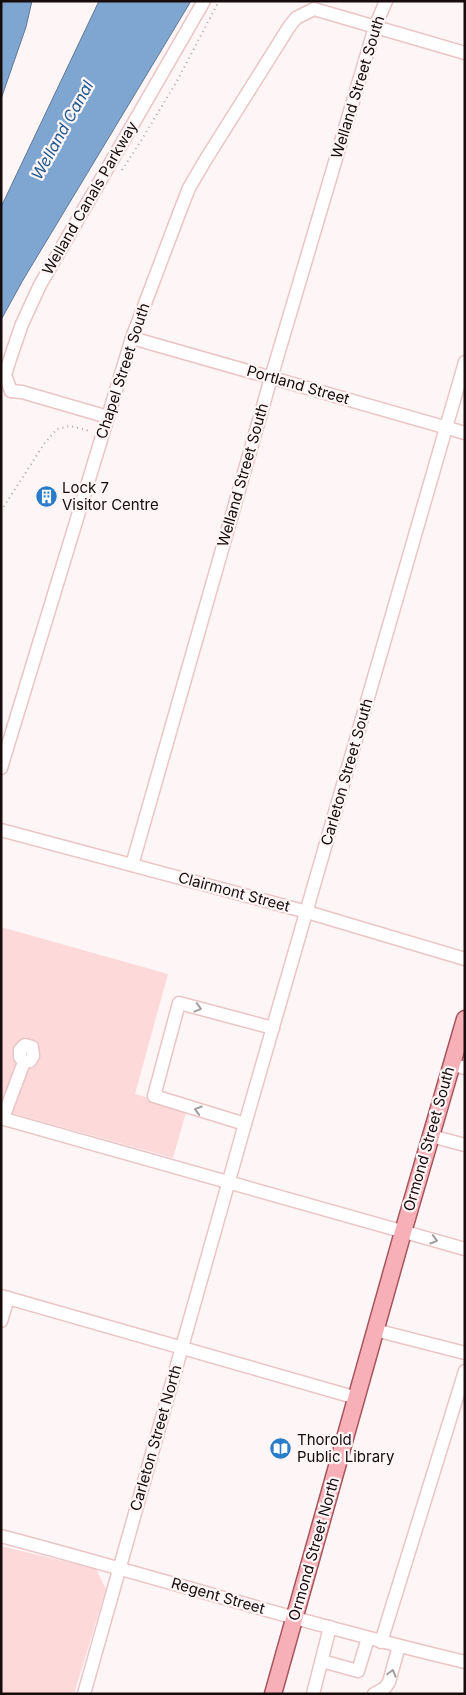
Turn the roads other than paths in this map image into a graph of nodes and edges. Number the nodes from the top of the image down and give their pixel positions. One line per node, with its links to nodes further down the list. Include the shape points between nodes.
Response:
1 (204, 1): 8 (street, Welland Canals Parkway, via 29,307 5,375)
2 (386, 1): 3 (street, Welland Street South)
3 (375, 26): 4 (street); 5 (street, Chapel Street South, via 314,9 296,18 206,158 186,196); 7 (street, Welland Street South)
4 (465, 53)
5 (132, 338): 7 (street, Portland Street); 9 (street, Chapel Street South)
6 (465, 362): 10 (street, Carleton Street South)
7 (271, 378): 10 (street, Portland Street); 14 (street, Welland Street South)
8 (11, 394): 9 (street, via 48,400)
9 (108, 417): 12 (street, Chapel Street South)
10 (446, 428): 11 (street, Portland Street); 15 (street, Carleton Street South)
11 (465, 433)
12 (1, 768)
13 (1, 830): 14 (street, Clairmont Street)
14 (132, 865): 15 (street, Clairmont Street)
15 (307, 912): 16 (street, Clairmont Street); 18 (street, Carleton Street South)
16 (465, 959)
17 (465, 1019): 20 (main road, Ormond Street South)
18 (273, 1028): 22 (street, Carleton Street South); 22 (street, one-way to 18, via 154,1096 179,1003)
19 (24, 1062): 21 (street)
20 (458, 1066): 23 (main road, Ormond Street South)
21 (2, 1118): 25 (street)
22 (245, 1124): 25 (street, Carleton Street South)
23 (431, 1136): 24 (street); 26 (main road, Ormond Street South)
24 (465, 1146)
25 (229, 1182): 26 (street); 31 (street, Carleton Street North)
26 (403, 1232): 27 (street, one-way to 27); 30 (main road, Ormond Street North)
27 (465, 1249)
28 (4, 1297): 29 (street); 31 (street)
29 (1, 1321)
30 (375, 1330): 32 (street); 34 (main road, Ormond Street North)
31 (182, 1346): 34 (street); 36 (street, Carleton Street North)
32 (465, 1353)
33 (465, 1371): 40 (street)
34 (357, 1398): 37 (main road, Ormond Street North)
35 (1, 1536): 36 (street, Regent Street)
36 (120, 1568): 37 (street, Regent Street); 44 (street, Carleton Street North)
37 (295, 1617): 38 (street, Regent Street); 45 (main road, Ormond Street North)
38 (330, 1627): 39 (street, Regent Street); 42 (street)
39 (368, 1638): 40 (street, Regent Street); 42 (street, via 358,1671)
40 (381, 1642): 41 (street, Regent Street)
41 (399, 1646): 43 (street, Regent Street); 47 (street, one-way to 41, via 389,1682)
42 (322, 1661): 46 (street)
43 (465, 1662)
44 (84, 1694)
45 (273, 1694)
46 (313, 1694)
47 (374, 1694)

